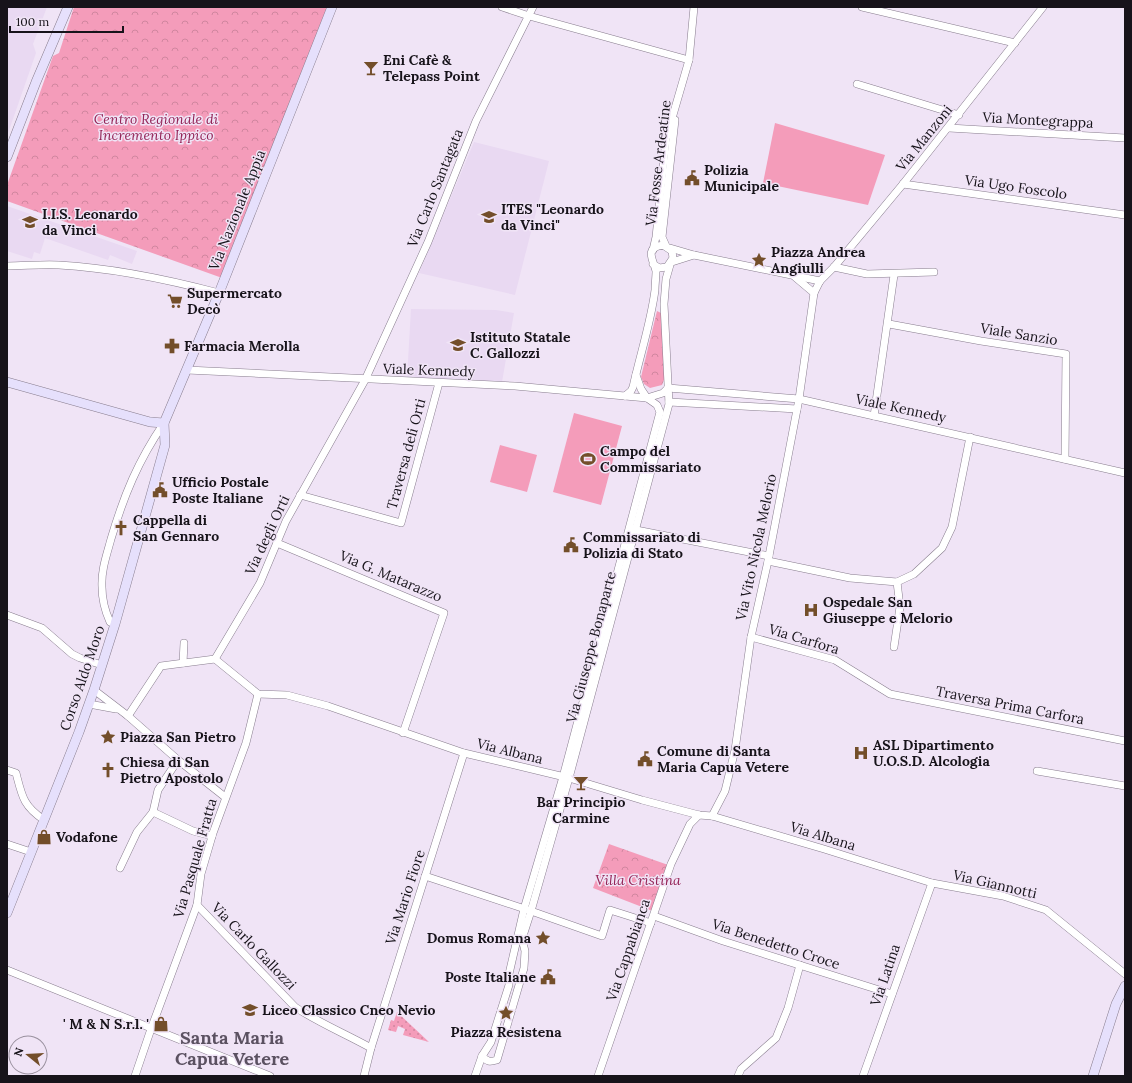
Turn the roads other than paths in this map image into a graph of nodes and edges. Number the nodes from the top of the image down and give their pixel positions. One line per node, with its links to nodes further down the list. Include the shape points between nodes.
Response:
1 (68, 7): 16 (main road)
2 (332, 7): 30 (main road, Via Nazionale Appia)
3 (502, 7): 8 (street)
4 (533, 7): 8 (street, Via Carlo Santagata)
5 (694, 7): 10 (street, Via Fosse Ardeatine)
6 (862, 7): 9 (street)
7 (1043, 7): 9 (street, Via Manzoni)
8 (529, 16): 10 (street); 37 (street, Via Carlo Santagata, via 476,121 428,242)
9 (1015, 44): 13 (street, Via Manzoni)
10 (688, 60): 11 (street, Via Fosse Ardeatine)
11 (682, 83): 19 (street, Via Fosse Ardeatine, via 673,130 662,237); 20 (street, Via Fosse Ardeatine, via 666,139)
12 (857, 84): 13 (street)
13 (959, 115): 14 (street, Via Manzoni)
14 (949, 128): 15 (street, Via Montegrappa); 17 (street, Via Manzoni)
15 (1125, 138)
16 (7, 157)
17 (903, 184): 18 (street, Via Ugo Foscolo); 25 (street, Via Manzoni)
18 (1125, 215)
19 (668, 247): 20 (street, Via Fosse Ardeatine, via 659,246); 21 (street); 23 (street, Via Fosse Ardeatine, via 673,254)
20 (653, 250): 22 (street, Via Fosse Ardeatine)
21 (694, 255): 23 (street); 28 (street)
22 (653, 264): 23 (street, via 663,268); 32 (street, Via Fosse Ardeatine, via 656,271)
23 (671, 264): 33 (street, Via Fosse Ardeatine, via 666,279)
24 (7, 266): 30 (street, via 57,265 155,276)
25 (834, 267): 27 (street, via 867,274); 29 (street, Via Manzoni)
26 (934, 272): 27 (street)
27 (894, 275): 34 (street)
28 (795, 276): 29 (street); 31 (street)
29 (820, 281): 31 (street, Via Vito Nicola Melorio)
30 (219, 293): 35 (main road, Via Nazionale Appia)
31 (814, 293): 43 (street, Via Vito Nicola Melorio)
32 (653, 302): 33 (street, via 659,300); 36 (street, Via Fosse Ardeatine)
33 (664, 304): 40 (street, Via Fosse Ardeatine)
34 (889, 324): 46 (street); 49 (street, Viale Sanzio, via 981,342 1066,354)
35 (187, 370): 37 (street, Viale Kennedy); 47 (main road, Via Nazionale Appia)
36 (636, 374): 41 (street, Via Fosse Ardeatine, via 631,391); 42 (street, via 637,381)
37 (366, 380): 39 (street, Viale Kennedy); 51 (street, Via degli Orti)
38 (7, 382): 47 (main road, via 150,422)
39 (439, 383): 41 (street, Viale Kennedy, via 515,386); 51 (street, Traversa deli Orti, via 401,523)
40 (668, 388): 42 (street, via 658,395); 43 (street, Viale Kennedy); 44 (street)
41 (625, 396): 42 (street, Viale Kennedy)
42 (647, 398): 52 (street, via 657,405 660,415)
43 (799, 399): 45 (street, Via Vito Nicola Melorio); 46 (street, Viale Kennedy)
44 (669, 402): 45 (street); 52 (street)
45 (798, 409): 54 (street, Via Vito Nicola Melorio)
46 (874, 416): 48 (street, Viale Kennedy)
47 (164, 423): 57 (main road, Corso Aldo Moro, via 165,445); 57 (street, via 127,490 104,565 103,600 110,622)
48 (970, 437): 49 (street, Viale Kennedy); 55 (street, via 952,527 942,548 914,574)
49 (1065, 459): 50 (street, Viale Kennedy)
50 (1125, 473)
51 (300, 495): 53 (street, Via degli Orti)
52 (632, 530): 54 (street); 76 (street)
53 (277, 543): 61 (street, Via degli Orti, via 260,583); 70 (street, Via G. Matarazzo, via 444,613)
54 (768, 559): 55 (street, via 850,578); 58 (street, Via Vito Nicola Melorio)
55 (897, 582): 60 (street, via 900,607)
56 (7, 615): 63 (street, via 42,628 72,654)
57 (115, 624): 63 (main road, Corso Aldo Moro)
58 (751, 637): 66 (street, Via Carfora, via 835,660); 81 (street, Via Vito Nicola Melorio, via 735,750 725,791)
59 (184, 643): 62 (street)
60 (894, 648)
61 (215, 659): 62 (street); 65 (street)
62 (183, 663): 69 (street, via 161,666)
63 (102, 665): 64 (main road, Corso Aldo Moro)
64 (94, 690): 67 (main road, Corso Aldo Moro); 68 (street)
65 (258, 694): 70 (street, Via Albana, via 287,695 328,706); 78 (street, Via Pasquale Fratta, via 246,743)
66 (890, 694): 71 (street, Traversa Prima Carfora)
67 (89, 704): 68 (street); 82 (main road, Corso Aldo Moro)
68 (118, 710): 69 (street)
69 (128, 716): 73 (street)
70 (403, 733): 72 (street, Via Albana)
71 (1125, 741)
72 (464, 753): 76 (street, Via Albana); 87 (street, Via Mario Fiore)
73 (178, 760): 78 (street); 79 (street, via 158,790)
74 (7, 770): 82 (street, via 16,773 21,794 30,810)
75 (1037, 771): 77 (street)
76 (566, 777): 80 (street, Via Albana); 90 (street)
77 (1125, 786)
78 (225, 797): 83 (street, Via Pasquale Fratta)
79 (153, 812): 83 (street, via 193,831); 86 (street, via 137,832)
80 (699, 815): 81 (street, Via Albana); 92 (street, Via Cappabianca, via 690,824 671,864)
81 (712, 816): 88 (street, Via Albana)
82 (44, 820): 85 (main road, Corso Aldo Moro)
83 (212, 836): 89 (street, Via Pasquale Fratta, via 201,874)
84 (7, 844): 85 (street)
85 (31, 852): 91 (main road, Corso Aldo Moro)
86 (120, 868)
87 (425, 876): 90 (street); 101 (street, Via Mario Fiore)
88 (932, 883): 97 (street, Via Giannotti, via 1003,896 1046,910); 99 (street, Via Latina)
89 (197, 905): 100 (street, Via Pasquale Fratta); 101 (street, Via Carlo Gallozzi, via 295,1007 309,1017 344,1032)
90 (530, 911): 92 (street, Via Benedetto Croce, via 602,936 610,910); 93 (street); 94 (street, via 522,939)
91 (7, 913)
92 (652, 920): 95 (street, Via Benedetto Croce); 107 (street, Via Cappabianca)
93 (514, 957): 94 (street); 102 (street, via 509,985 491,1042)
94 (525, 958): 102 (street, via 497,1060 491,1062)
95 (800, 965): 99 (street, Via Benedetto Croce); 108 (street, via 788,1008 776,1038 741,1069)
96 (7, 970): 100 (street)
97 (1125, 974)
98 (1125, 986): 110 (main road, via 1116,1004)
99 (892, 994): 109 (street, Via Latina)
100 (150, 1028): 103 (street, Via Pasquale Fratta); 104 (street)
101 (371, 1048): 105 (street)
102 (482, 1056): 106 (street)
103 (135, 1076)
104 (270, 1076)
105 (364, 1076)
106 (475, 1076)
107 (598, 1076)
108 (738, 1076)
109 (864, 1076)
110 (1093, 1076)

